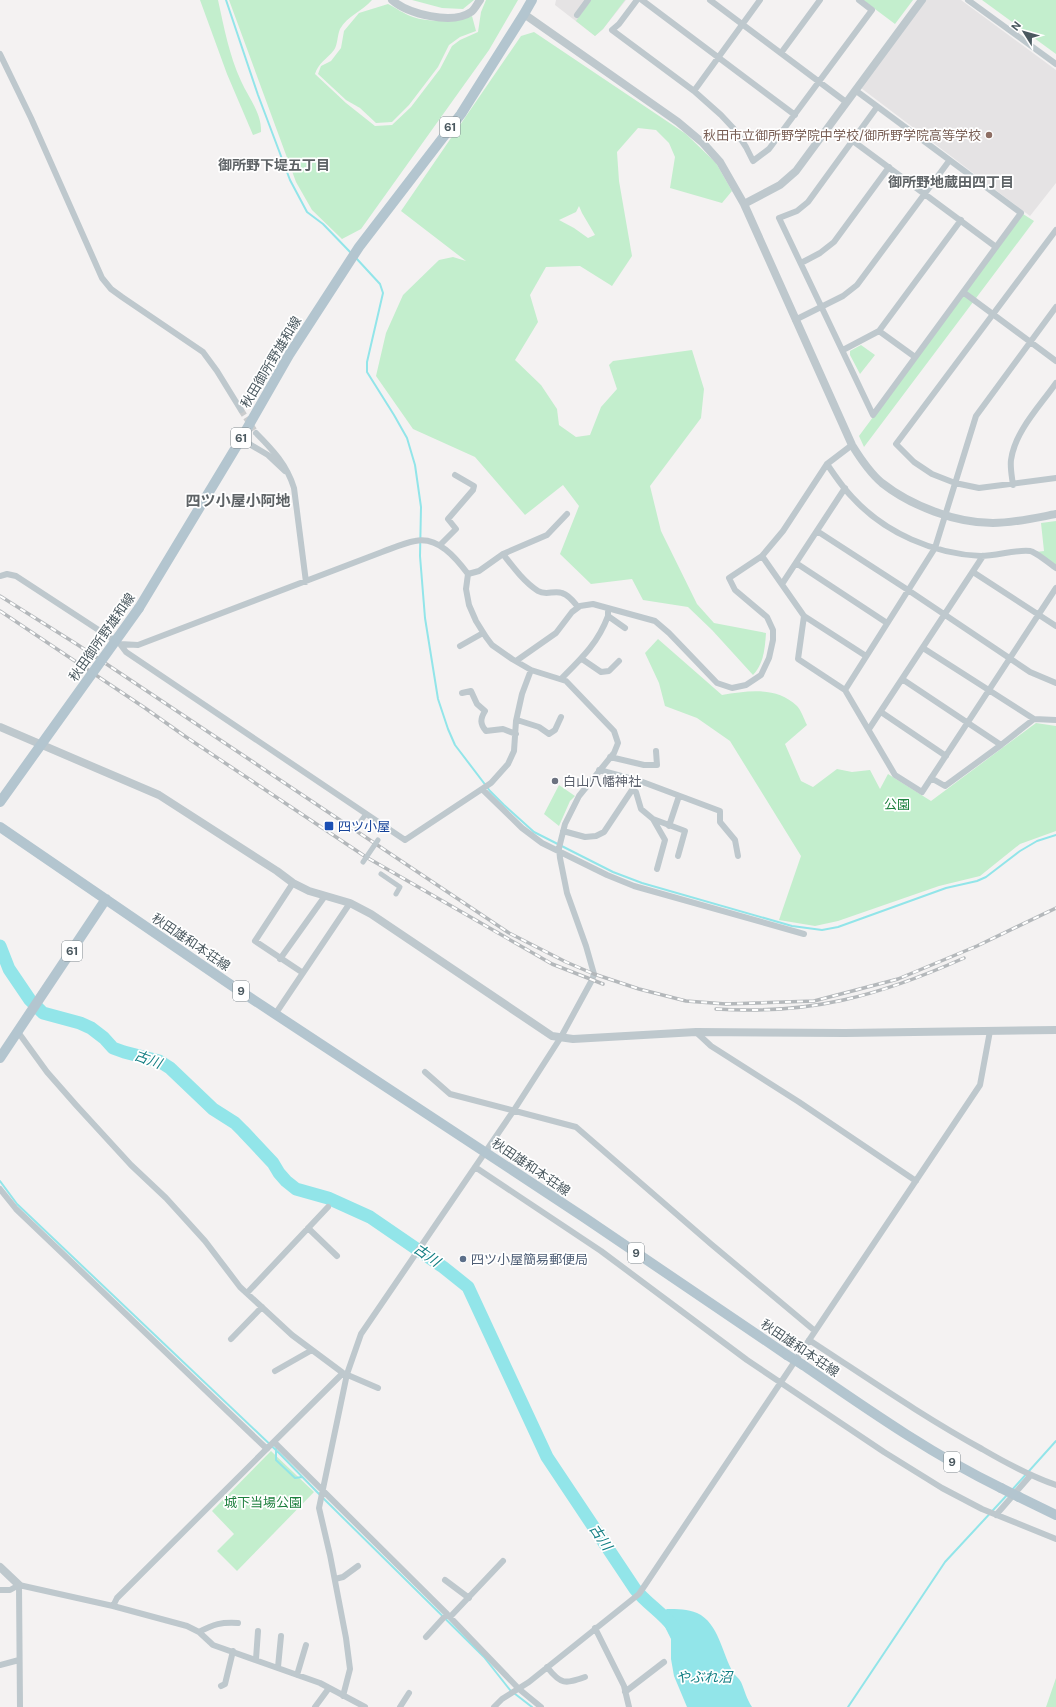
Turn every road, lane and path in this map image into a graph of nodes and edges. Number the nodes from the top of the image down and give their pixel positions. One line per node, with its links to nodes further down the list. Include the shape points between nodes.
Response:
1 (392, 0): 2 (street, via 413,13 459,17 470,13)
2 (480, 0)
3 (532, 0): 13 (main road, 秋田御所野雄和線 / 61)
4 (588, 0): 14 (street)
5 (638, 0): 22 (street, via 612,30)
6 (642, 0): 18 (street)
7 (710, 0): 15 (street)
8 (760, 0): 15 (street)
9 (820, 0): 16 (street)
10 (859, 0): 20 (street, via 872,10)
11 (922, 0): 21 (street)
12 (968, 0): 19 (street)
13 (524, 14): 30 (street, via 690,131 720,162); 48 (main road, 秋田御所野雄和線 / 61, via 461,114 344,268 289,355)
14 (577, 15)
15 (742, 24): 16 (street); 18 (street)
16 (781, 53): 20 (street)
17 (0, 54): 46 (street, via 32,118 102,278 111,289 203,352)
18 (718, 57): 22 (street); 25 (street)
19 (1056, 64)
20 (820, 82): 23 (street); 25 (street)
21 (855, 90): 23 (street); 24 (street)
22 (694, 91): 25 (street, via 727,121 753,161 769,149)
23 (846, 102): 30 (street, via 796,171 780,185)
24 (877, 108): 26 (street); 27 (street)
25 (795, 115)
26 (853, 140): 28 (street); 34 (street, via 808,202 796,211 779,218)
27 (949, 161): 29 (street); 33 (street, via 1021,213)
28 (889, 167): 29 (street); 34 (street, via 834,242)
29 (925, 194): 31 (street); 36 (street, via 857,285 843,296)
30 (744, 204): 39 (street)
31 (961, 220): 33 (street); 40 (street)
32 (1056, 230): 38 (street)
33 (996, 247): 35 (street)
34 (801, 263): 36 (street)
35 (963, 292): 38 (street); 43 (street)
36 (822, 306): 39 (street); 42 (street)
37 (1056, 308): 41 (street)
38 (993, 314): 41 (street); 54 (street, via 896,444 914,462 932,474)
39 (795, 320): 49 (street)
40 (879, 331): 42 (street); 43 (street)
41 (1030, 341): 44 (street); 54 (street, via 976,416)
42 (843, 350): 43 (street, via 873,415)
43 (915, 357)
44 (1056, 361)
45 (1056, 383): 55 (street, via 1016,443 1011,460)
46 (241, 410)
47 (256, 433): 51 (street, via 278,455)
48 (241, 439): 51 (street, via 268,455); 119 (main road, 秋田御所野雄和線 / 61, bridge, via 139,608)
49 (852, 445): 50 (street); 59 (street, via 882,483 912,501)
50 (827, 464): 56 (street); 64 (street, via 783,531)
51 (289, 474): 71 (street, via 294,488)
52 (455, 475): 61 (street, via 474,486 448,519 456,529)
53 (1056, 478): 55 (street)
54 (955, 483): 55 (street, via 979,488); 59 (street)
55 (1013, 485)
56 (845, 488): 60 (street); 62 (street, via 865,510 890,528)
57 (567, 514): 63 (street, via 548,534)
58 (1056, 514): 59 (street, via 992,523 968,522)
59 (946, 516): 62 (street)
60 (817, 531): 66 (street); 74 (street)
61 (440, 545): 69 (street); 71 (street, via 421,540 382,552)
62 (935, 548): 65 (street, via 959,554); 74 (street)
63 (503, 554): 69 (street, via 479,571); 75 (street, via 518,573 538,591 562,593)
64 (762, 556): 72 (street); 76 (street, via 729,578 735,590 767,617 773,630 769,658 761,675 746,685 732,688 717,682 655,621)
65 (984, 556): 67 (street, via 1031,551); 68 (street)
66 (796, 563): 72 (street); 81 (street)
67 (1056, 568)
68 (973, 572): 77 (street); 78 (street)
69 (468, 574): 84 (street, via 466,589 469,605)
70 (0, 576): 85 (street, via 16,576)
71 (306, 582): 85 (street, via 138,645)
72 (782, 584): 80 (street)
73 (1056, 588): 78 (street)
74 (908, 590): 77 (street); 81 (street)
75 (578, 607): 76 (street, via 593,604); 91 (street, via 556,633)
76 (608, 608): 79 (street)
77 (944, 615): 87 (street); 90 (street)
78 (1038, 615): 82 (street); 90 (street)
79 (608, 616): 83 (street); 89 (street, via 602,633)
80 (804, 616): 88 (street); 97 (street, via 798,659)
81 (887, 623): 88 (street)
82 (1056, 626)
83 (625, 628)
84 (484, 633): 86 (street); 91 (street, via 492,645)
85 (120, 644): 120 (street, via 126,652)
86 (460, 646)
87 (923, 648): 95 (street); 98 (street)
88 (866, 656): 97 (street)
89 (582, 659): 92 (street, via 601,672 609,671); 94 (street)
90 (1010, 659): 96 (street, via 1030,672); 98 (street)
91 (516, 661): 93 (street)
92 (619, 661)
93 (531, 670): 94 (street); 103 (street, via 522,694)
94 (561, 679): 112 (street, via 566,681 614,731 618,744)
95 (902, 679): 100 (street); 105 (street)
96 (1056, 683)
97 (845, 690): 107 (street)
98 (989, 690): 102 (street); 105 (street)
99 (462, 693): 108 (street, via 471,691 477,704 484,711 481,726 486,731 503,729)
100 (881, 712): 107 (street); 111 (street)
101 (561, 717): 103 (street, via 549,734 539,727)
102 (1034, 719): 104 (street); 109 (street)
103 (517, 720): 108 (street)
104 (1056, 720)
105 (967, 723): 109 (street); 111 (street)
106 (0, 727): 133 (street, via 159,795)
107 (869, 729): 114 (street, via 895,775 922,792)
108 (516, 734): 116 (street, via 514,751 508,764)
109 (1001, 745): 114 (street, via 945,786)
110 (656, 752): 112 (street, via 657,765 644,765)
111 (946, 756): 114 (street)
112 (610, 757): 113 (street)
113 (599, 770): 115 (street); 125 (street, via 578,796)
114 (931, 778)
115 (634, 780): 117 (street); 118 (street)
116 (485, 787): 120 (street, via 405,840); 127 (street, via 522,828)
117 (632, 790): 121 (street, via 636,792 641,809); 125 (street, via 604,832 585,837)
118 (679, 796): 122 (street); 129 (street, via 720,811 720,822 735,840)
119 (0, 802)
120 (366, 814): 124 (street)
121 (653, 819): 122 (street); 131 (street, via 665,840)
122 (669, 826): 128 (street, via 685,831)
123 (0, 827): 136 (main road, 秋田雄和本荘線 / 9)
124 (359, 827)
125 (563, 831): 127 (street)
126 (378, 840): 130 (street, bridge)
127 (559, 850): 138 (street, via 634,886); 146 (street, via 567,892 594,974)
128 (678, 856)
129 (738, 856)
130 (363, 862)
131 (658, 869)
132 (381, 874): 134 (street, via 400,887)
133 (293, 883): 135 (street); 139 (street, via 255,941)
134 (396, 894)
135 (325, 896): 137 (street); 139 (street)
136 (106, 899): 141 (main road, 秋田雄和本荘線 / 9); 144 (main road, 61)
137 (350, 903): 140 (street); 146 (street, via 371,914 552,1036)
138 (804, 934)
139 (280, 959): 140 (street)
140 (303, 973): 141 (street)
141 (276, 1013): 150 (main road, 秋田雄和本荘線 / 9, via 370,1078)
142 (1056, 1030): 143 (street)
143 (990, 1031): 145 (street); 152 (street, via 980,1085)
144 (18, 1032): 147 (main road, 61); 157 (street, via 47,1072 131,1165 166,1198 205,1241)
145 (696, 1032): 146 (street, via 573,1039); 152 (street, via 711,1046)
146 (561, 1037): 149 (street)
147 (0, 1058)
148 (425, 1072): 149 (street, via 450,1094)
149 (514, 1110): 150 (street); 159 (street, via 576,1128)
150 (485, 1152): 151 (street); 172 (main road, 秋田雄和本荘線 / 9, bridge, via 903,1434 972,1474)
151 (475, 1167): 164 (street, via 361,1334); 165 (street, via 601,1252)
152 (916, 1181): 159 (street)
153 (0, 1190): 167 (street, via 29,1223)
154 (328, 1207): 155 (street)
155 (308, 1228): 156 (street); 157 (street)
156 (337, 1256)
157 (247, 1293): 158 (street)
158 (262, 1307): 160 (street); 162 (street)
159 (815, 1331): 161 (street)
160 (231, 1339)
161 (809, 1340): 165 (street); 168 (street, via 915,1410)
162 (312, 1350): 163 (street); 164 (street)
163 (275, 1371)
164 (345, 1374): 166 (street); 167 (street); 170 (street)
165 (780, 1383): 171 (street, via 936,1484); 185 (street, via 639,1594)
166 (378, 1388)
167 (271, 1445): 170 (street); 182 (street, via 157,1557 117,1598)
168 (1030, 1476): 169 (street); 171 (street)
169 (1056, 1486)
170 (322, 1494): 177 (street, via 319,1508); 183 (street)
171 (992, 1513): 173 (street)
172 (1056, 1515)
173 (1056, 1539)
174 (503, 1561): 181 (street)
175 (358, 1566): 177 (street, via 343,1577)
176 (0, 1568): 179 (street)
177 (335, 1579): 205 (street, via 350,1669)
178 (445, 1580): 181 (street)
179 (19, 1585): 180 (street, via 10,1590); 182 (street); 192 (street)
180 (0, 1590)
181 (469, 1598): 183 (street)
182 (113, 1606): 187 (street)
183 (445, 1617): 189 (street); 202 (street)
184 (238, 1623): 187 (street, via 221,1622)
185 (595, 1628): 197 (street); 203 (street)
186 (258, 1631): 193 (street)
187 (199, 1632): 191 (street, via 213,1645)
188 (281, 1636): 196 (street)
189 (426, 1637)
190 (306, 1645): 198 (street)
191 (233, 1651): 193 (street); 200 (street, via 225,1684)
192 (19, 1660): 195 (street); 206 (street)
193 (256, 1660): 196 (street)
194 (664, 1662): 203 (street)
195 (0, 1665)
196 (278, 1667): 198 (street)
197 (547, 1667): 199 (street, via 562,1682 568,1683); 202 (street)
198 (297, 1675): 201 (street)
199 (586, 1677)
200 (221, 1686)
201 (328, 1688): 205 (street); 207 (street)
202 (516, 1691): 210 (street, via 502,1698); 211 (street)
203 (625, 1692): 212 (street)
204 (409, 1693): 209 (street)
205 (343, 1696): 208 (street)
206 (20, 1707)
207 (315, 1707)
208 (365, 1707)
209 (400, 1707)
210 (494, 1707)
211 (541, 1707)
212 (629, 1707)

